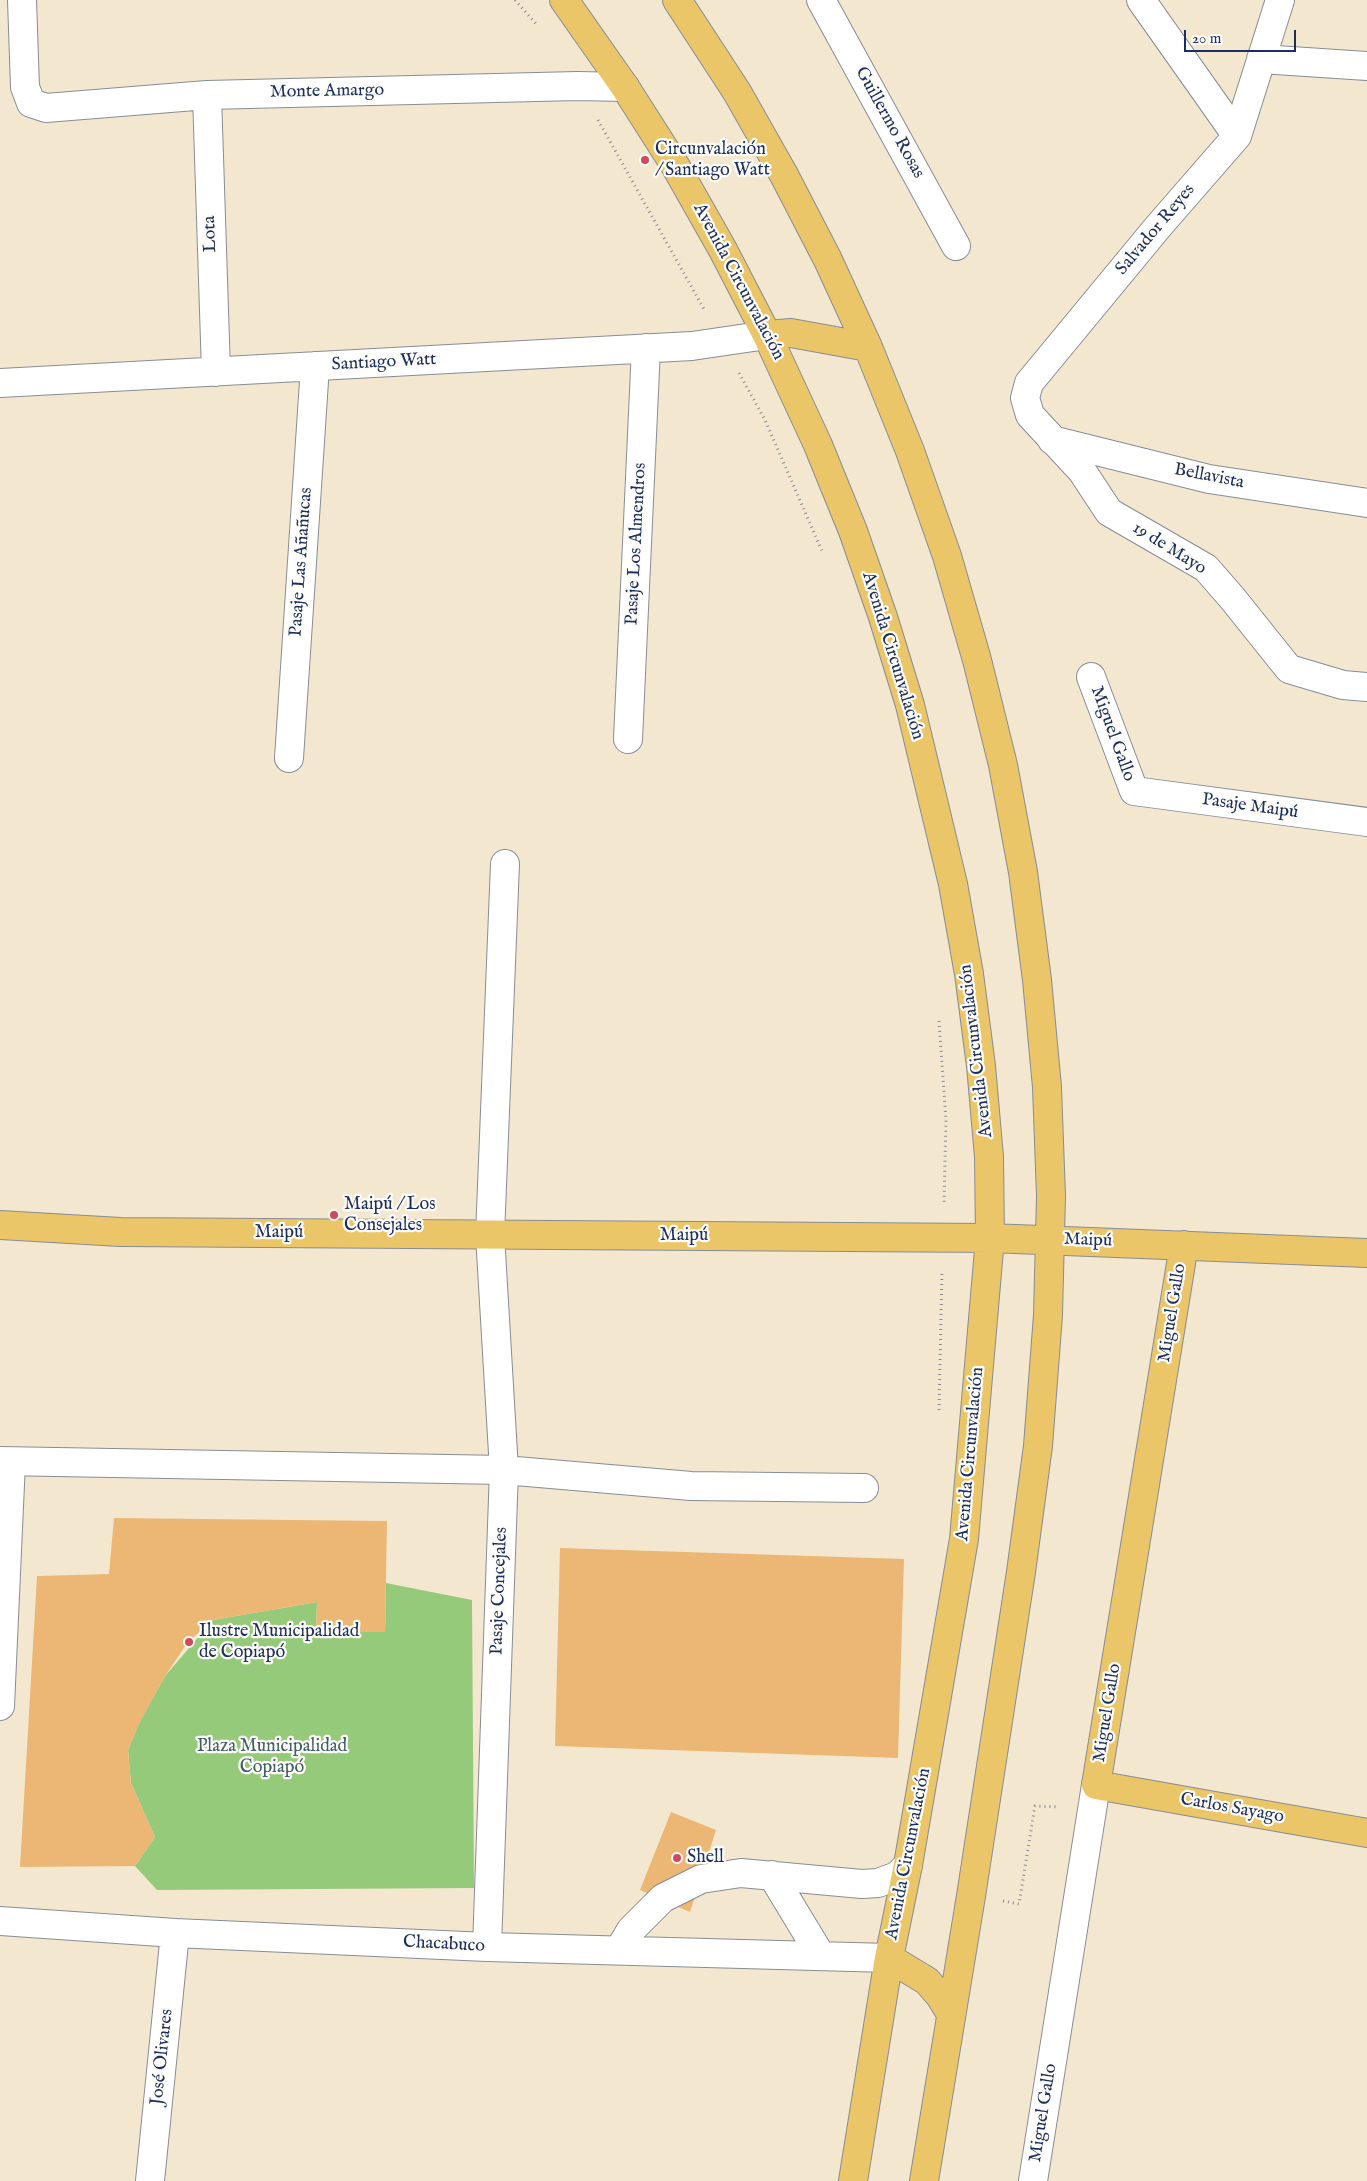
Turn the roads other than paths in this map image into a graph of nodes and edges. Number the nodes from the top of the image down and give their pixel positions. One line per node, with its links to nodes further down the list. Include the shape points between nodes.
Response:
1 (22, 0): 10 (street, Monte Amargo, via 26,86 31,103 46,108)
2 (564, 0): 9 (main road, Avenida Circunvalación)
3 (677, 0): 14 (main road, via 784,175)
4 (821, 0): 12 (street, Guillermo Rosas)
5 (1141, 0): 11 (street)
6 (1280, 0): 7 (street, Salvador Reyes)
7 (1261, 59): 8 (street); 11 (street, Salvador Reyes)
8 (1367, 66)
9 (625, 87): 10 (street, Monte Amargo); 13 (main road, Avenida Circunvalación, via 681,176)
10 (207, 95): 17 (street, Lota)
11 (1237, 136): 19 (street, Salvador Reyes, via 1029,383 1025,398 1030,415)
12 (956, 246)
13 (767, 335): 14 (main road, via 791,333); 15 (street, Santiago Watt, via 692,346); 30 (main road, Avenida Circunvalación, via 853,531 886,626 933,794 969,974 981,1066 989,1157)
14 (868, 347): 31 (main road, via 910,450 947,556 1003,765 1023,872 1037,980 1047,1097 1051,1196)
15 (646, 348): 16 (street, Santiago Watt); 23 (street, Pasaje Los Almendros)
16 (315, 366): 17 (street, Santiago Watt); 24 (street, Pasaje Las Añañucas)
17 (216, 372): 18 (street, Santiago Watt)
18 (0, 383)
19 (1052, 440): 20 (street, Bellavista, via 1209,479); 22 (street, 19 de Mayo, via 1082,471 1109,512 1206,568 1289,669 1343,685)
20 (1367, 503)
21 (1091, 676): 25 (street, Miguel Gallo)
22 (1367, 687)
23 (628, 739)
24 (289, 758)
25 (1134, 791): 26 (street, Pasaje Maipú)
26 (1367, 822)
27 (505, 864): 29 (street, Pasaje Concejales)
28 (0, 1226): 29 (main road, Maipú, via 120,1232)
29 (490, 1235): 30 (main road, Maipú); 35 (street, Pasaje Concejales)
30 (990, 1238): 31 (main road, Maipú); 40 (main road, Avenida Circunvalación, via 964,1539)
31 (1049, 1240): 32 (main road, Maipú); 48 (main road, via 1048,1315 1038,1446 1022,1572)
32 (1184, 1245): 33 (main road, Maipú); 38 (main road, Miguel Gallo)
33 (1367, 1253)
34 (6, 1461): 35 (street); 37 (street)
35 (504, 1470): 36 (street, via 691,1486); 44 (street, Pasaje Concejales)
36 (864, 1488)
37 (0, 1706)
38 (1094, 1798): 39 (main road, Carlos Sayago); 52 (street, Miguel Gallo)
39 (1367, 1833)
40 (908, 1865): 41 (street, via 897,1876 862,1884); 47 (main road, Avenida Circunvalación)
41 (772, 1876): 45 (street, via 721,1875 683,1887 646,1913); 46 (street)
42 (0, 1921): 43 (street, Chacabuco)
43 (175, 1933): 44 (street, Chacabuco); 49 (street, José Olivares)
44 (487, 1947): 45 (street, Chacabuco)
45 (619, 1950): 46 (street, Chacabuco)
46 (821, 1956): 47 (street, Chacabuco)
47 (889, 1958): 48 (main road, via 926,1981); 50 (main road, Avenida Circunvalación)
48 (951, 2014): 51 (main road)
49 (150, 2181)
50 (853, 2181)
51 (924, 2181)
52 (1033, 2181)

